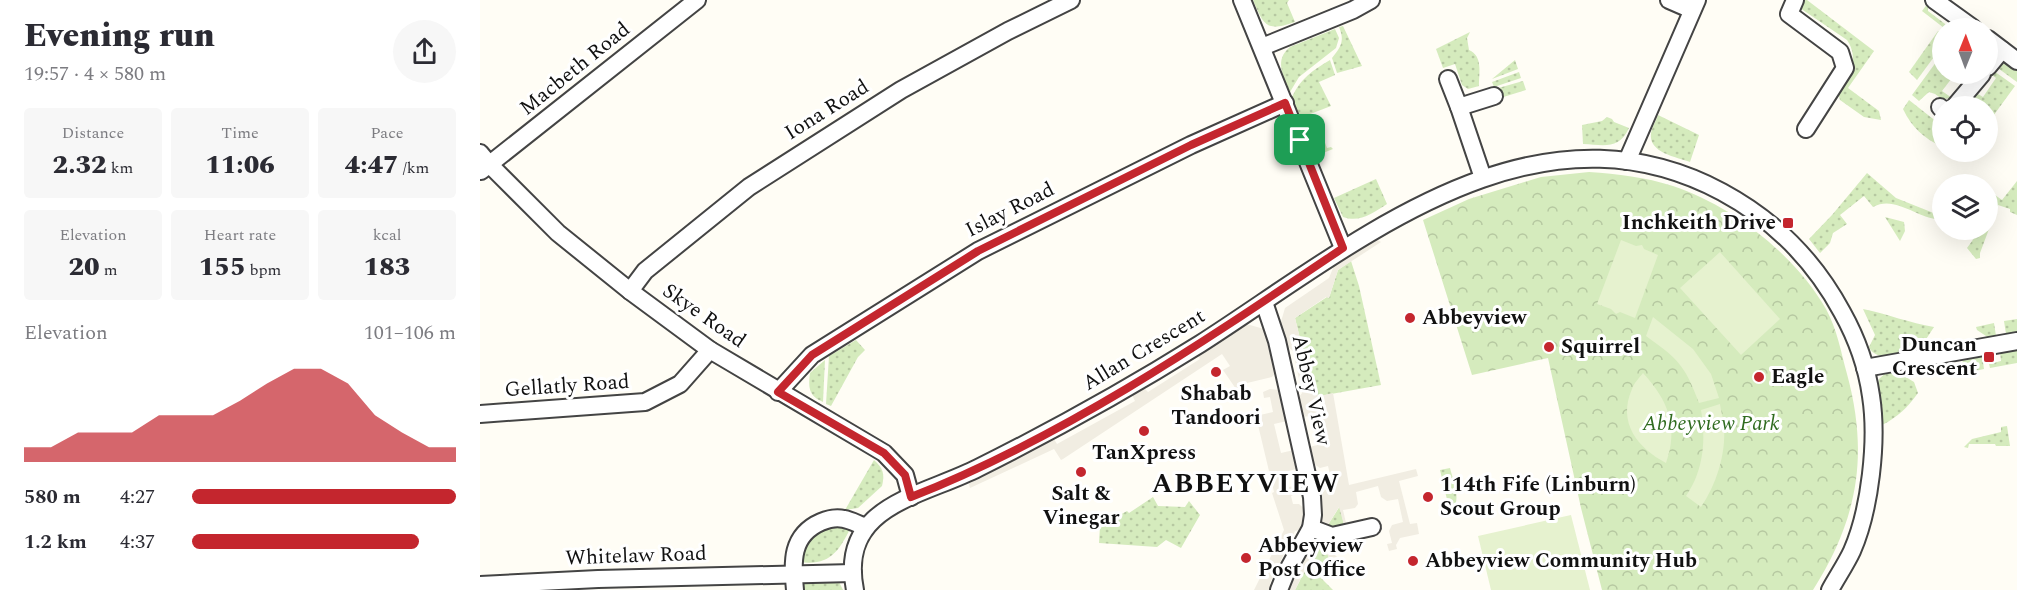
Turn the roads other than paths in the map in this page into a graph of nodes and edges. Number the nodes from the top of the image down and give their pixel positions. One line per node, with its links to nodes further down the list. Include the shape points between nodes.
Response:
1 (697, 0): 23 (street, Macbeth Road)
2 (1071, 0): 26 (street, Iona Road, via 901,90 748,187 645,271)
3 (1242, 0): 10 (street)
4 (1371, 0): 10 (street)
5 (1670, 0): 8 (street)
6 (1795, 0): 21 (street, via 1789,14 1840,51 1845,68)
7 (1934, 0): 9 (street)
8 (1694, 5): 22 (street)
9 (1959, 18)
10 (1262, 47): 19 (street)
11 (1998, 47): 12 (street)
12 (2002, 50): 13 (street); 14 (street)
13 (1998, 55)
14 (2017, 61)
15 (1448, 79): 20 (street)
16 (1971, 84): 18 (street)
17 (1494, 96): 20 (street)
18 (1958, 96)
19 (1285, 103): 25 (street); 31 (street, Islay Road, via 978,251 812,355)
20 (1459, 107): 24 (street)
21 (1806, 129)
22 (1627, 162): 24 (street, Allan Crescent, via 1545,162); 30 (street, Allan Crescent, via 1702,182 1742,203 1786,236 1826,283 1847,321)
23 (483, 163): 26 (street, Skye Road, via 558,233)
24 (1483, 178): 25 (street, Allan Crescent, via 1400,214)
25 (1343, 248): 27 (street, Allan Crescent)
26 (630, 291): 29 (street, Skye Road)
27 (1264, 302): 33 (street, Allan Crescent, via 1100,404 959,478); 36 (street, Abbey View, via 1312,497)
28 (2017, 340): 30 (street)
29 (710, 350): 31 (street, Skye Road); 32 (street, Gellatly Road, via 680,384 645,402)
30 (1864, 368): 42 (street, via 1872,416 1868,492 1852,552)
31 (778, 392): 33 (street, Skye Road, via 884,453 905,475)
32 (480, 414)
33 (911, 497): 34 (street, Allan Crescent, via 892,504)
34 (866, 527): 37 (street, Allan Crescent, via 853,555); 38 (street, via 830,519 806,531 795,550)
35 (1371, 527): 36 (street, via 1332,536)
36 (1311, 528): 41 (street, Abbey View)
37 (853, 573): 38 (street, Whitelaw Road); 40 (street)
38 (794, 582): 39 (street, Whitelaw Road)
39 (480, 585)
40 (855, 590)
41 (1279, 590)
42 (1830, 590)

